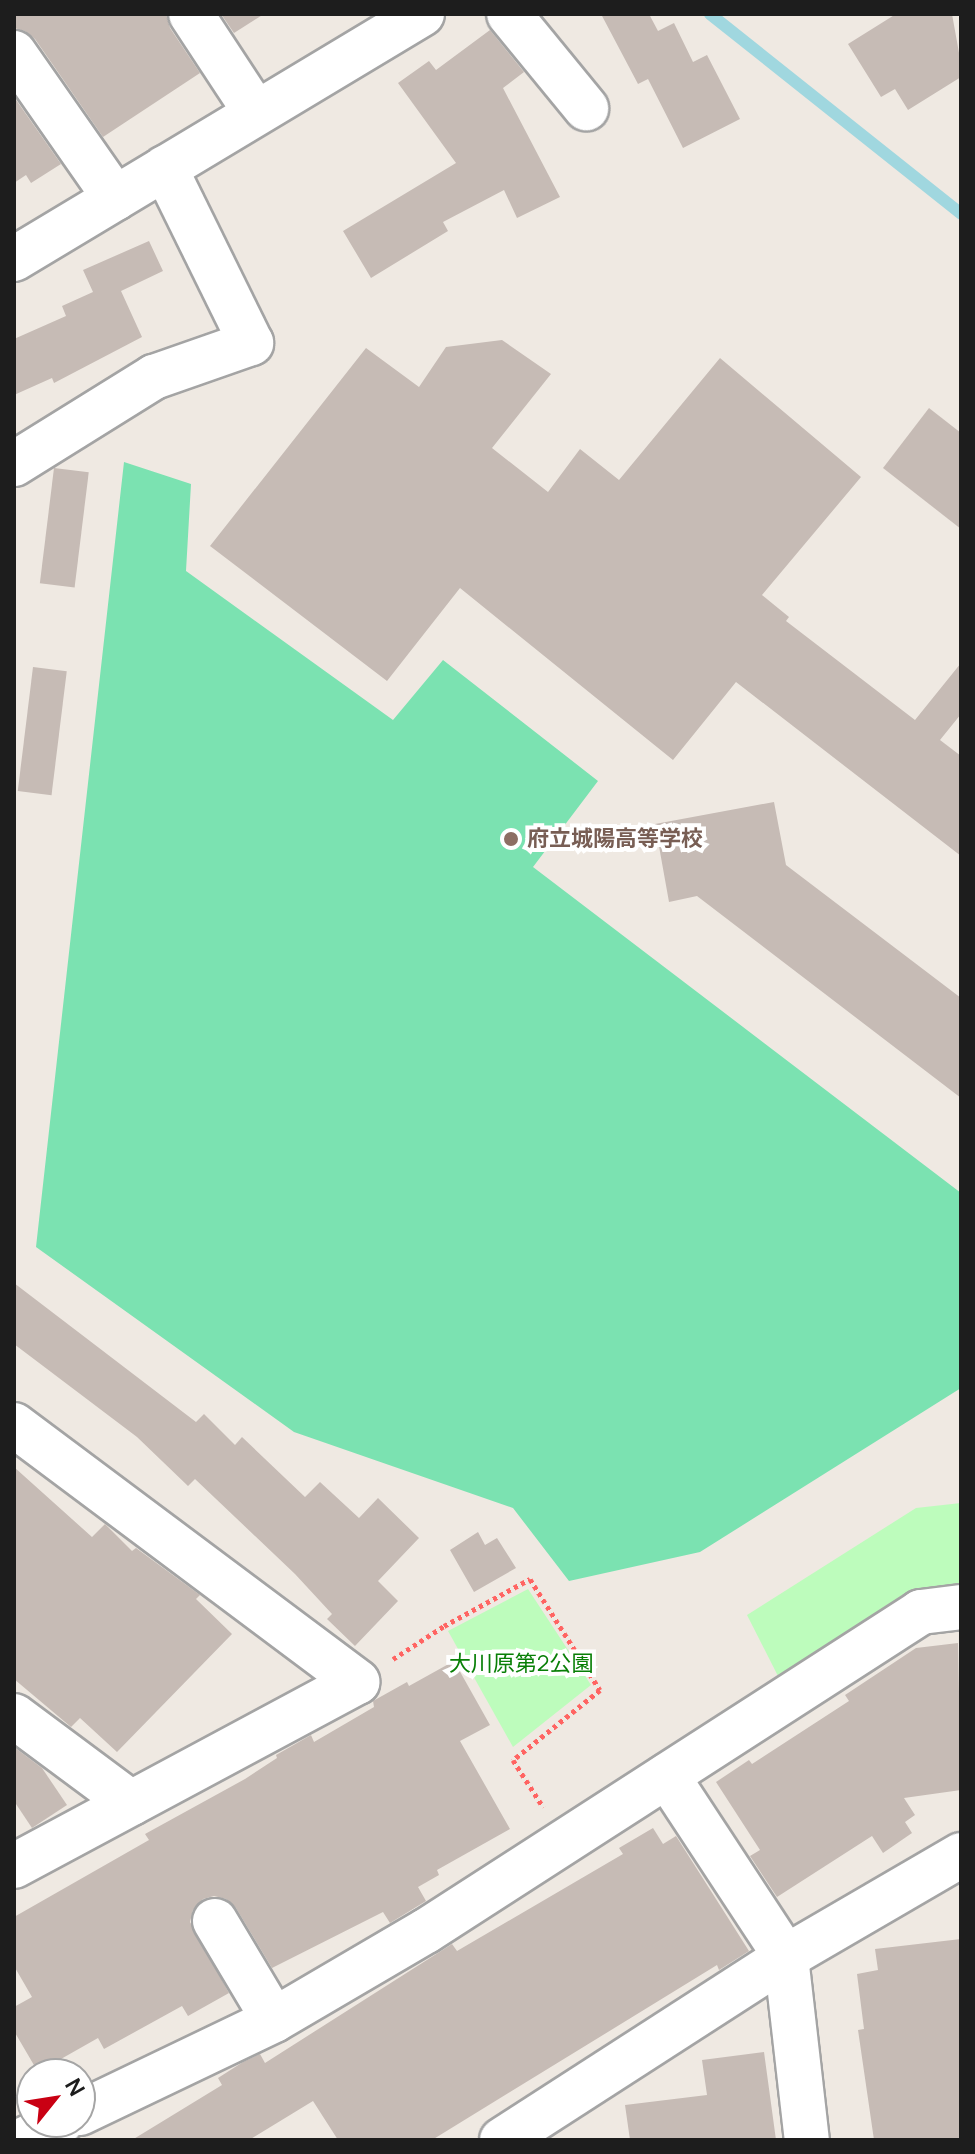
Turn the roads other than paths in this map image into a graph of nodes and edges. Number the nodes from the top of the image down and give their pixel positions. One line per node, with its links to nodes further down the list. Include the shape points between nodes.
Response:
1 (191, 14): 6 (street)
2 (509, 14): 5 (street)
3 (415, 16): 6 (street)
4 (14, 53): 8 (street)
5 (586, 108)
6 (256, 113): 7 (street)
7 (165, 168): 8 (street); 10 (street, via 251,343 154,377)
8 (115, 198): 9 (street)
9 (14, 259)
10 (14, 464)
11 (14, 1425): 15 (street, via 357,1682)
12 (961, 1607): 14 (street, via 921,1612)
13 (14, 1716): 15 (street)
14 (667, 1776): 19 (street); 20 (street, via 426,1931)
15 (131, 1803): 17 (street)
16 (961, 1855): 19 (street)
17 (14, 1866)
18 (215, 1921): 20 (street)
19 (786, 1957): 22 (street); 24 (street)
20 (274, 2020): 21 (street)
21 (96, 2105)
22 (558, 2124): 23 (street)
23 (502, 2140)
24 (807, 2140)

